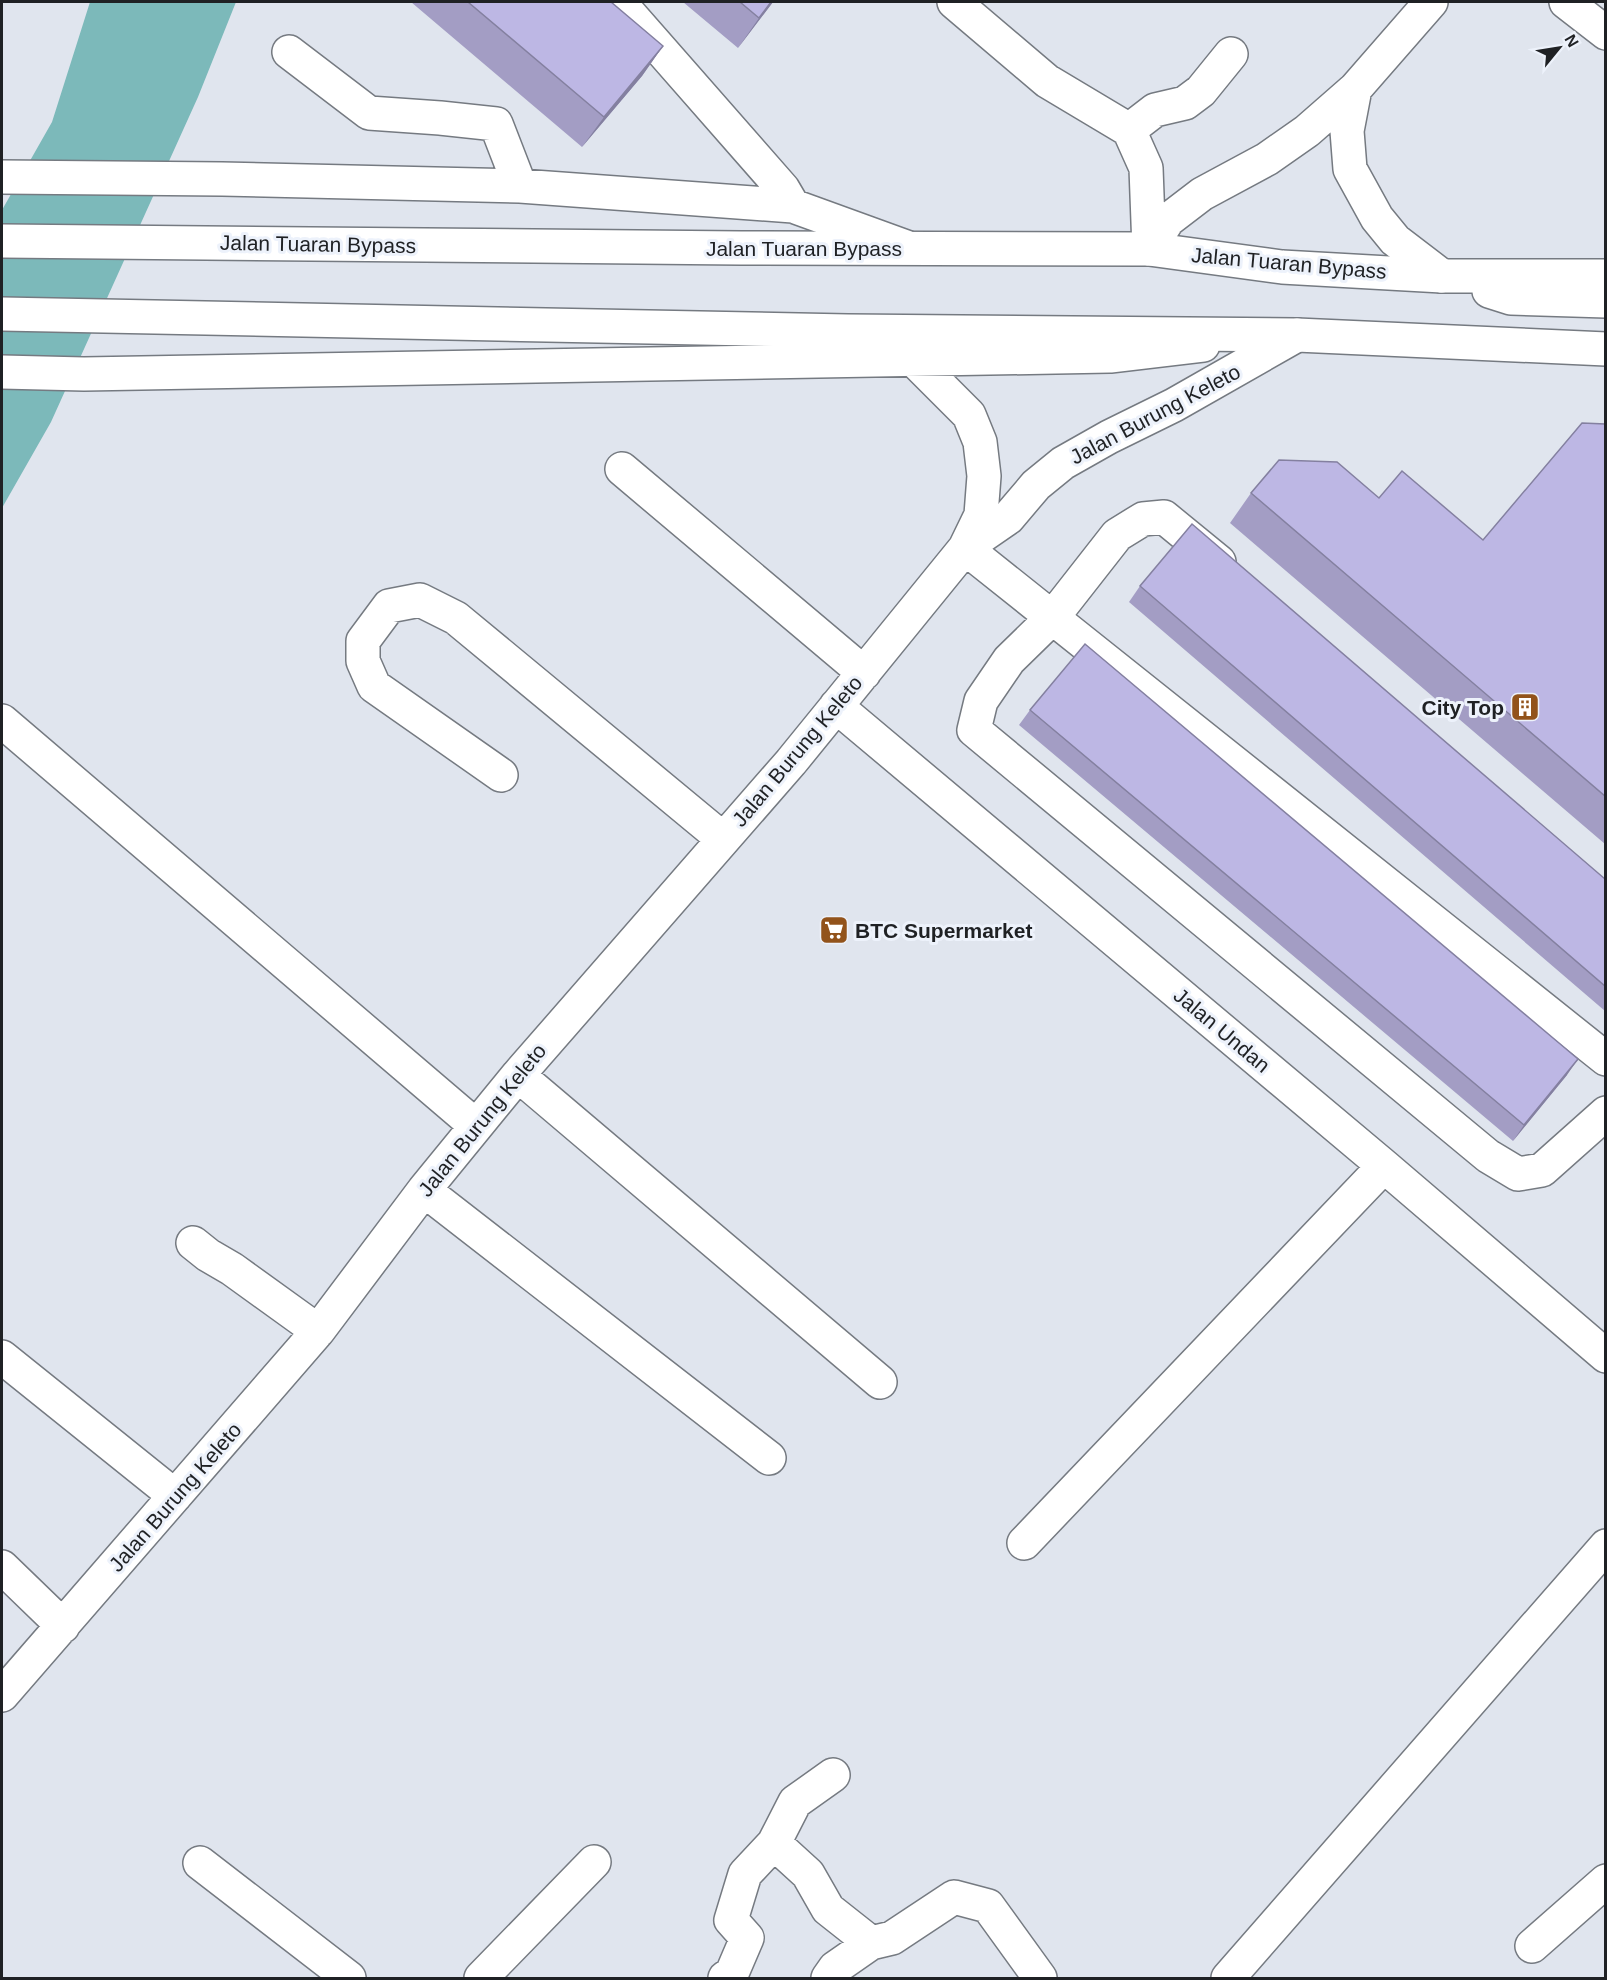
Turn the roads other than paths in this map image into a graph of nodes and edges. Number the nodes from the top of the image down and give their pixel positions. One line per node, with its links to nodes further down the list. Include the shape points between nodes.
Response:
1 (619, 2): 12 (main road, via 783,189)
2 (954, 2): 9 (main road, via 1047,81)
3 (1431, 2): 8 (main road)
4 (1566, 2): 5 (main road)
5 (1605, 33)
6 (289, 52): 11 (main road, via 369,113 495,124)
7 (1231, 54): 9 (main road, via 1201,92 1185,103 1155,110)
8 (1355, 89): 15 (main road, via 1307,131 1267,159 1203,194 1168,220); 16 (main road, via 1347,131 1350,169 1377,218 1395,240)
9 (1129, 130): 15 (main road, via 1146,168)
10 (7, 177): 11 (main road)
11 (520, 186): 12 (main road)
12 (793, 206): 14 (main road)
13 (2, 241): 14 (main road, Jalan Tuaran Bypass)
14 (910, 248): 15 (main road, Jalan Tuaran Bypass)
15 (1149, 249): 16 (main road, Jalan Tuaran Bypass, via 1282,267)
16 (1442, 276): 17 (main road, Jalan Tuaran Bypass); 18 (main road, via 1511,298)
17 (1605, 276)
18 (1605, 301)
19 (2, 314): 20 (main road, via 849,331)
20 (1297, 335): 21 (main road); 22 (main road, via 1110,356); 25 (main road, Jalan Burung Keleto, via 1063,463 1036,484 1008,518)
21 (1605, 350)
22 (914, 360): 23 (main road, via 84,374); 25 (main road, Jalan Burung Keleto, via 969,415 980,442 984,476 981,515)
23 (2, 372)
24 (622, 469): 28 (main road)
25 (965, 548): 27 (main road); 28 (main road, Jalan Burung Keleto)
26 (1238, 578): 27 (main road, via 1164,517 1143,519 1117,535)
27 (1052, 618): 33 (main road); 35 (main road, via 1009,660 981,701 974,730 1488,1156 1518,1174 1542,1170)
28 (864, 673): 29 (main road, Jalan Burung Keleto)
29 (836, 706): 32 (main road, Jalan Burung Keleto); 37 (main road, Jalan Undan)
30 (2, 721): 36 (main road)
31 (501, 775): 32 (main road, via 375,686 363,661 363,640 389,606 420,600 456,618)
32 (723, 839): 34 (main road, Jalan Burung Keleto)
33 (1605, 1059)
34 (518, 1075): 36 (main road, Jalan Burung Keleto); 43 (main road)
35 (1605, 1113)
36 (476, 1126): 38 (main road, Jalan Burung Keleto)
37 (1384, 1166): 41 (main road, Jalan Undan); 46 (main road)
38 (424, 1190): 40 (main road, Jalan Burung Keleto); 44 (main road)
39 (193, 1243): 40 (main road)
40 (318, 1330): 45 (main road, Jalan Burung Keleto)
41 (1600, 1340)
42 (2, 1357): 45 (main road)
43 (880, 1382)
44 (769, 1458)
45 (176, 1496): 49 (main road, Jalan Burung Keleto)
46 (1024, 1543)
47 (1605, 1546): 63 (main road)
48 (2, 1567): 49 (main road)
49 (63, 1626): 50 (main road, Jalan Burung Keleto)
50 (2, 1695)
51 (833, 1775): 52 (main road, via 795,1802)
52 (774, 1843): 56 (main road, via 808,1874 828,1909); 60 (main road, via 746,1874 731,1920 747,1938 732,1973)
53 (594, 1862): 59 (main road)
54 (200, 1863): 58 (main road)
55 (1605, 1881): 57 (main road)
56 (871, 1943): 61 (main road, via 835,1968); 62 (main road, via 892,1938 954,1897 988,1906)
57 (1532, 1946)
58 (349, 1978)
59 (481, 1978)
60 (725, 1978)
61 (828, 1978)
62 (1040, 1978)
63 (1228, 1978)

